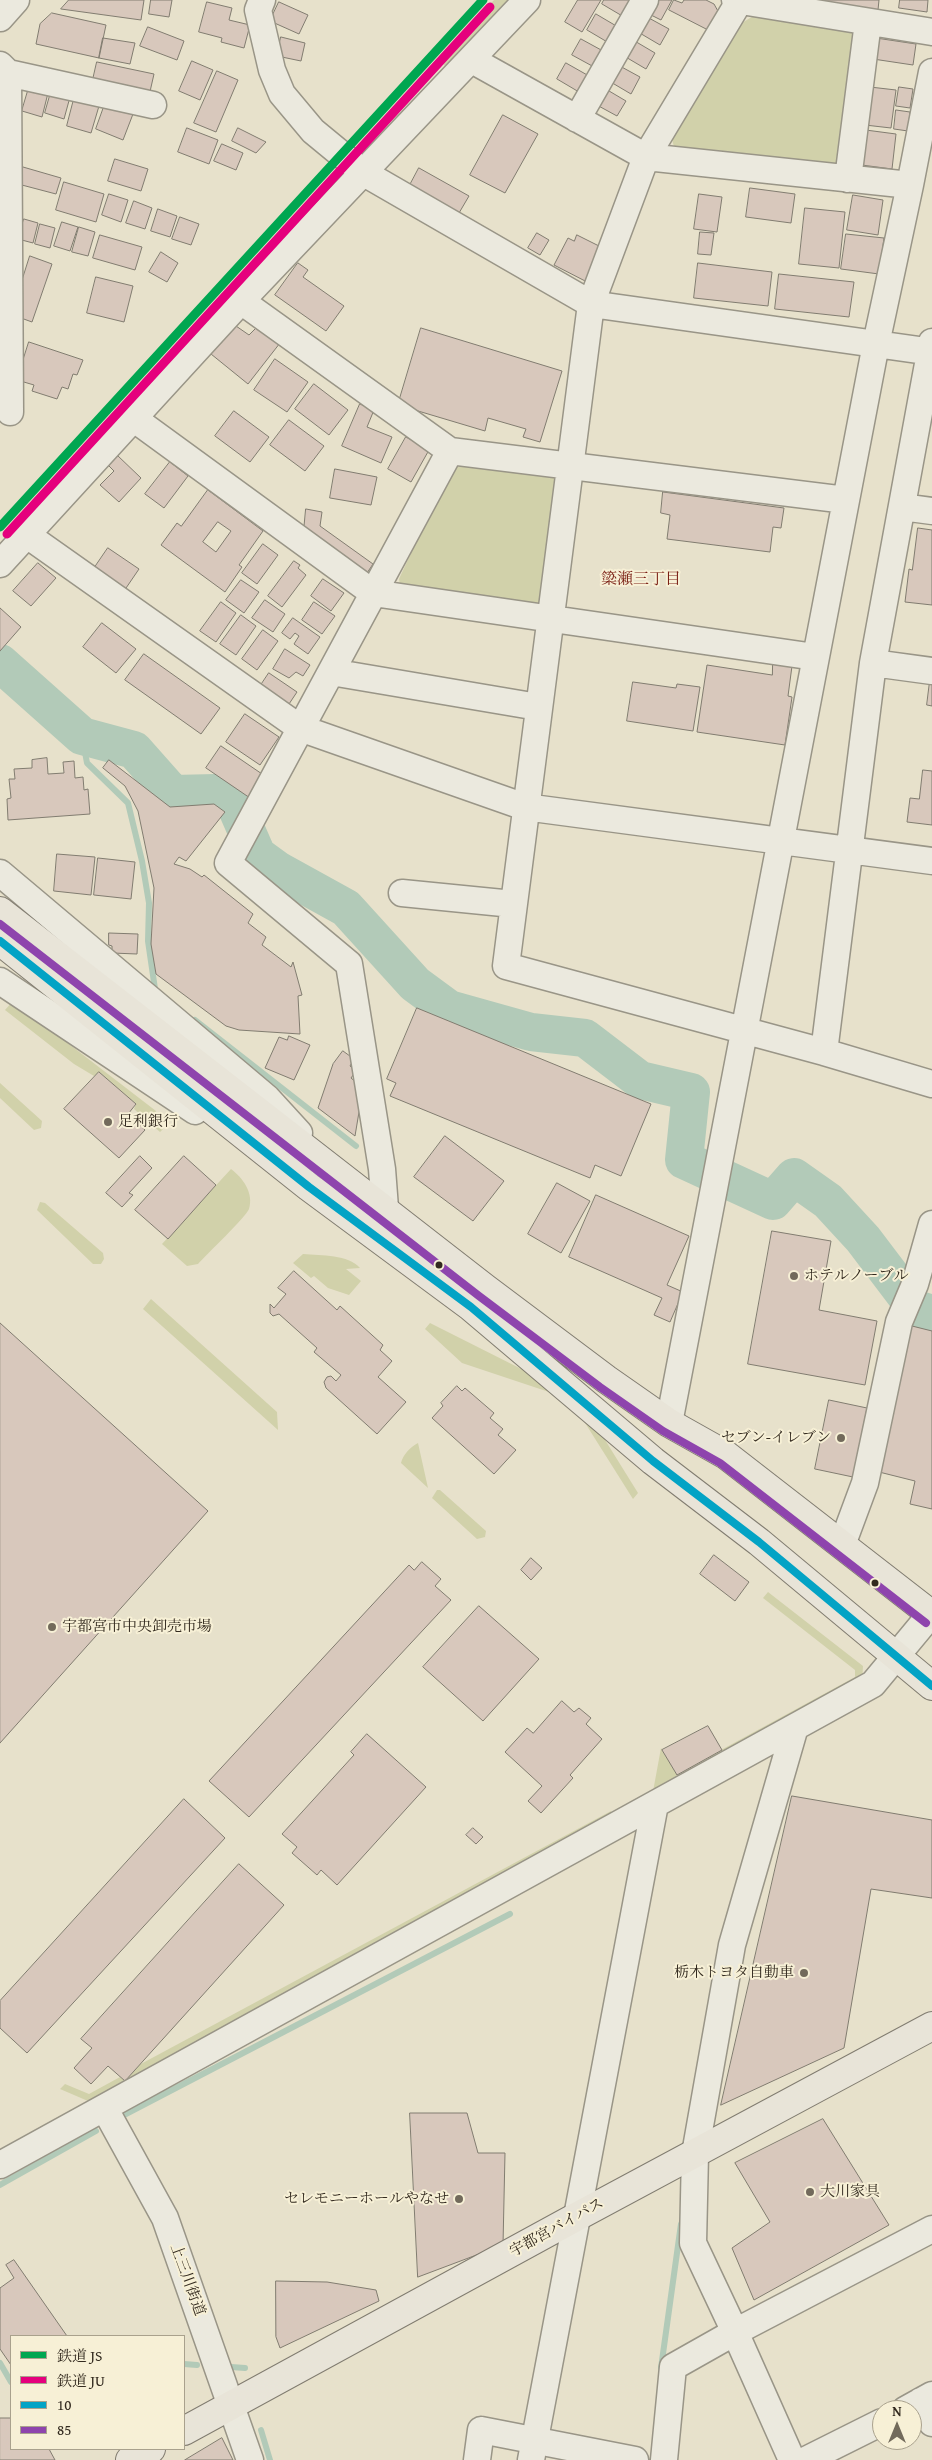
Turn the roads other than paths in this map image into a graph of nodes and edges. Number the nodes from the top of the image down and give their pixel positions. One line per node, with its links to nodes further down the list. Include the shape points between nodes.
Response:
1 (16, 0): 6 (street)
2 (527, 0): 9 (street)
3 (645, 0): 13 (street)
4 (738, 1): 7 (street); 14 (street)
5 (256, 4): 15 (street, via 272,70 282,94 313,130)
6 (0, 18)
7 (868, 22): 8 (street); 16 (street)
8 (932, 32)
9 (472, 60): 13 (street); 15 (street)
10 (4, 69): 12 (street); 22 (street)
11 (932, 72): 17 (street)
12 (153, 105)
13 (577, 118): 14 (street)
14 (646, 157): 16 (street); 19 (street)
15 (364, 173): 18 (street); 19 (street)
16 (848, 179): 17 (street)
17 (910, 185): 20 (street)
18 (241, 301): 23 (street); 24 (street)
19 (590, 304): 20 (street); 25 (street)
20 (876, 344): 21 (street); 26 (street)
21 (931, 349): 27 (street)
22 (10, 412)
23 (133, 418): 29 (street); 31 (street)
24 (450, 451): 25 (street); 31 (street)
25 (570, 466): 26 (street); 32 (street)
26 (846, 500): 33 (street)
27 (902, 507): 28 (street); 34 (street)
28 (932, 511)
29 (27, 535): 30 (street); 38 (street)
30 (0, 564)
31 (373, 593): 32 (street); 36 (street)
32 (550, 619): 33 (street); 37 (street)
33 (816, 657): 40 (street)
34 (873, 663): 35 (street); 41 (street)
35 (932, 671)
36 (330, 672): 37 (street); 38 (street)
37 (538, 707): 39 (street)
38 (300, 728): 39 (street); 54 (street, via 228,863 349,964 382,1169)
39 (525, 807): 40 (street); 46 (street)
40 (780, 842): 41 (street); 50 (street)
41 (849, 851): 42 (street); 51 (street)
42 (932, 861)
43 (0, 873): 44 (street)
44 (12, 890): 53 (street, via 267,1098)
45 (402, 893): 46 (street)
46 (514, 904): 50 (street, via 506,966)
47 (0, 911): 53 (main road)
48 (0, 942): 49 (street, via 195,1111); 59 (main road, via 309,1187 471,1307)
49 (0, 981)
50 (745, 1030): 51 (street); 56 (street)
51 (824, 1052): 52 (street)
52 (932, 1084)
53 (327, 1165): 54 (main road)
54 (385, 1208): 56 (main road, via 591,1368)
55 (932, 1224): 57 (street, via 915,1284 898,1322 865,1484)
56 (670, 1422): 57 (main road, via 726,1455)
57 (842, 1545): 58 (main road)
58 (931, 1614): 59 (street)
59 (895, 1657): 60 (main road); 61 (street, via 873,1684)
60 (932, 1686)
61 (795, 1727): 62 (street); 65 (street, via 732,1945)
62 (655, 1804): 64 (street); 67 (street)
63 (932, 2026): 65 (main road, 宇都宮バイパス)
64 (105, 2109): 66 (street); 70 (street, 上三川街道, via 165,2218)
65 (695, 2154): 67 (main road, 宇都宮バイパス); 69 (street, via 693,2243)
66 (0, 2165)
67 (578, 2216): 70 (main road, 宇都宮バイパス); 74 (street)
68 (932, 2229): 69 (street)
69 (735, 2332): 79 (street, via 673,2367); 80 (street)
70 (231, 2406): 72 (main road, 宇都宮バイパス); 76 (street, 上三川街道)
71 (872, 2427): 81 (street)
72 (185, 2431)
73 (149, 2450): 75 (main road)
74 (533, 2450): 77 (street, via 481,2430); 78 (street)
75 (130, 2460)
76 (250, 2460)
77 (477, 2460)
78 (635, 2460)
79 (664, 2460)
80 (792, 2460)
81 (806, 2460)

